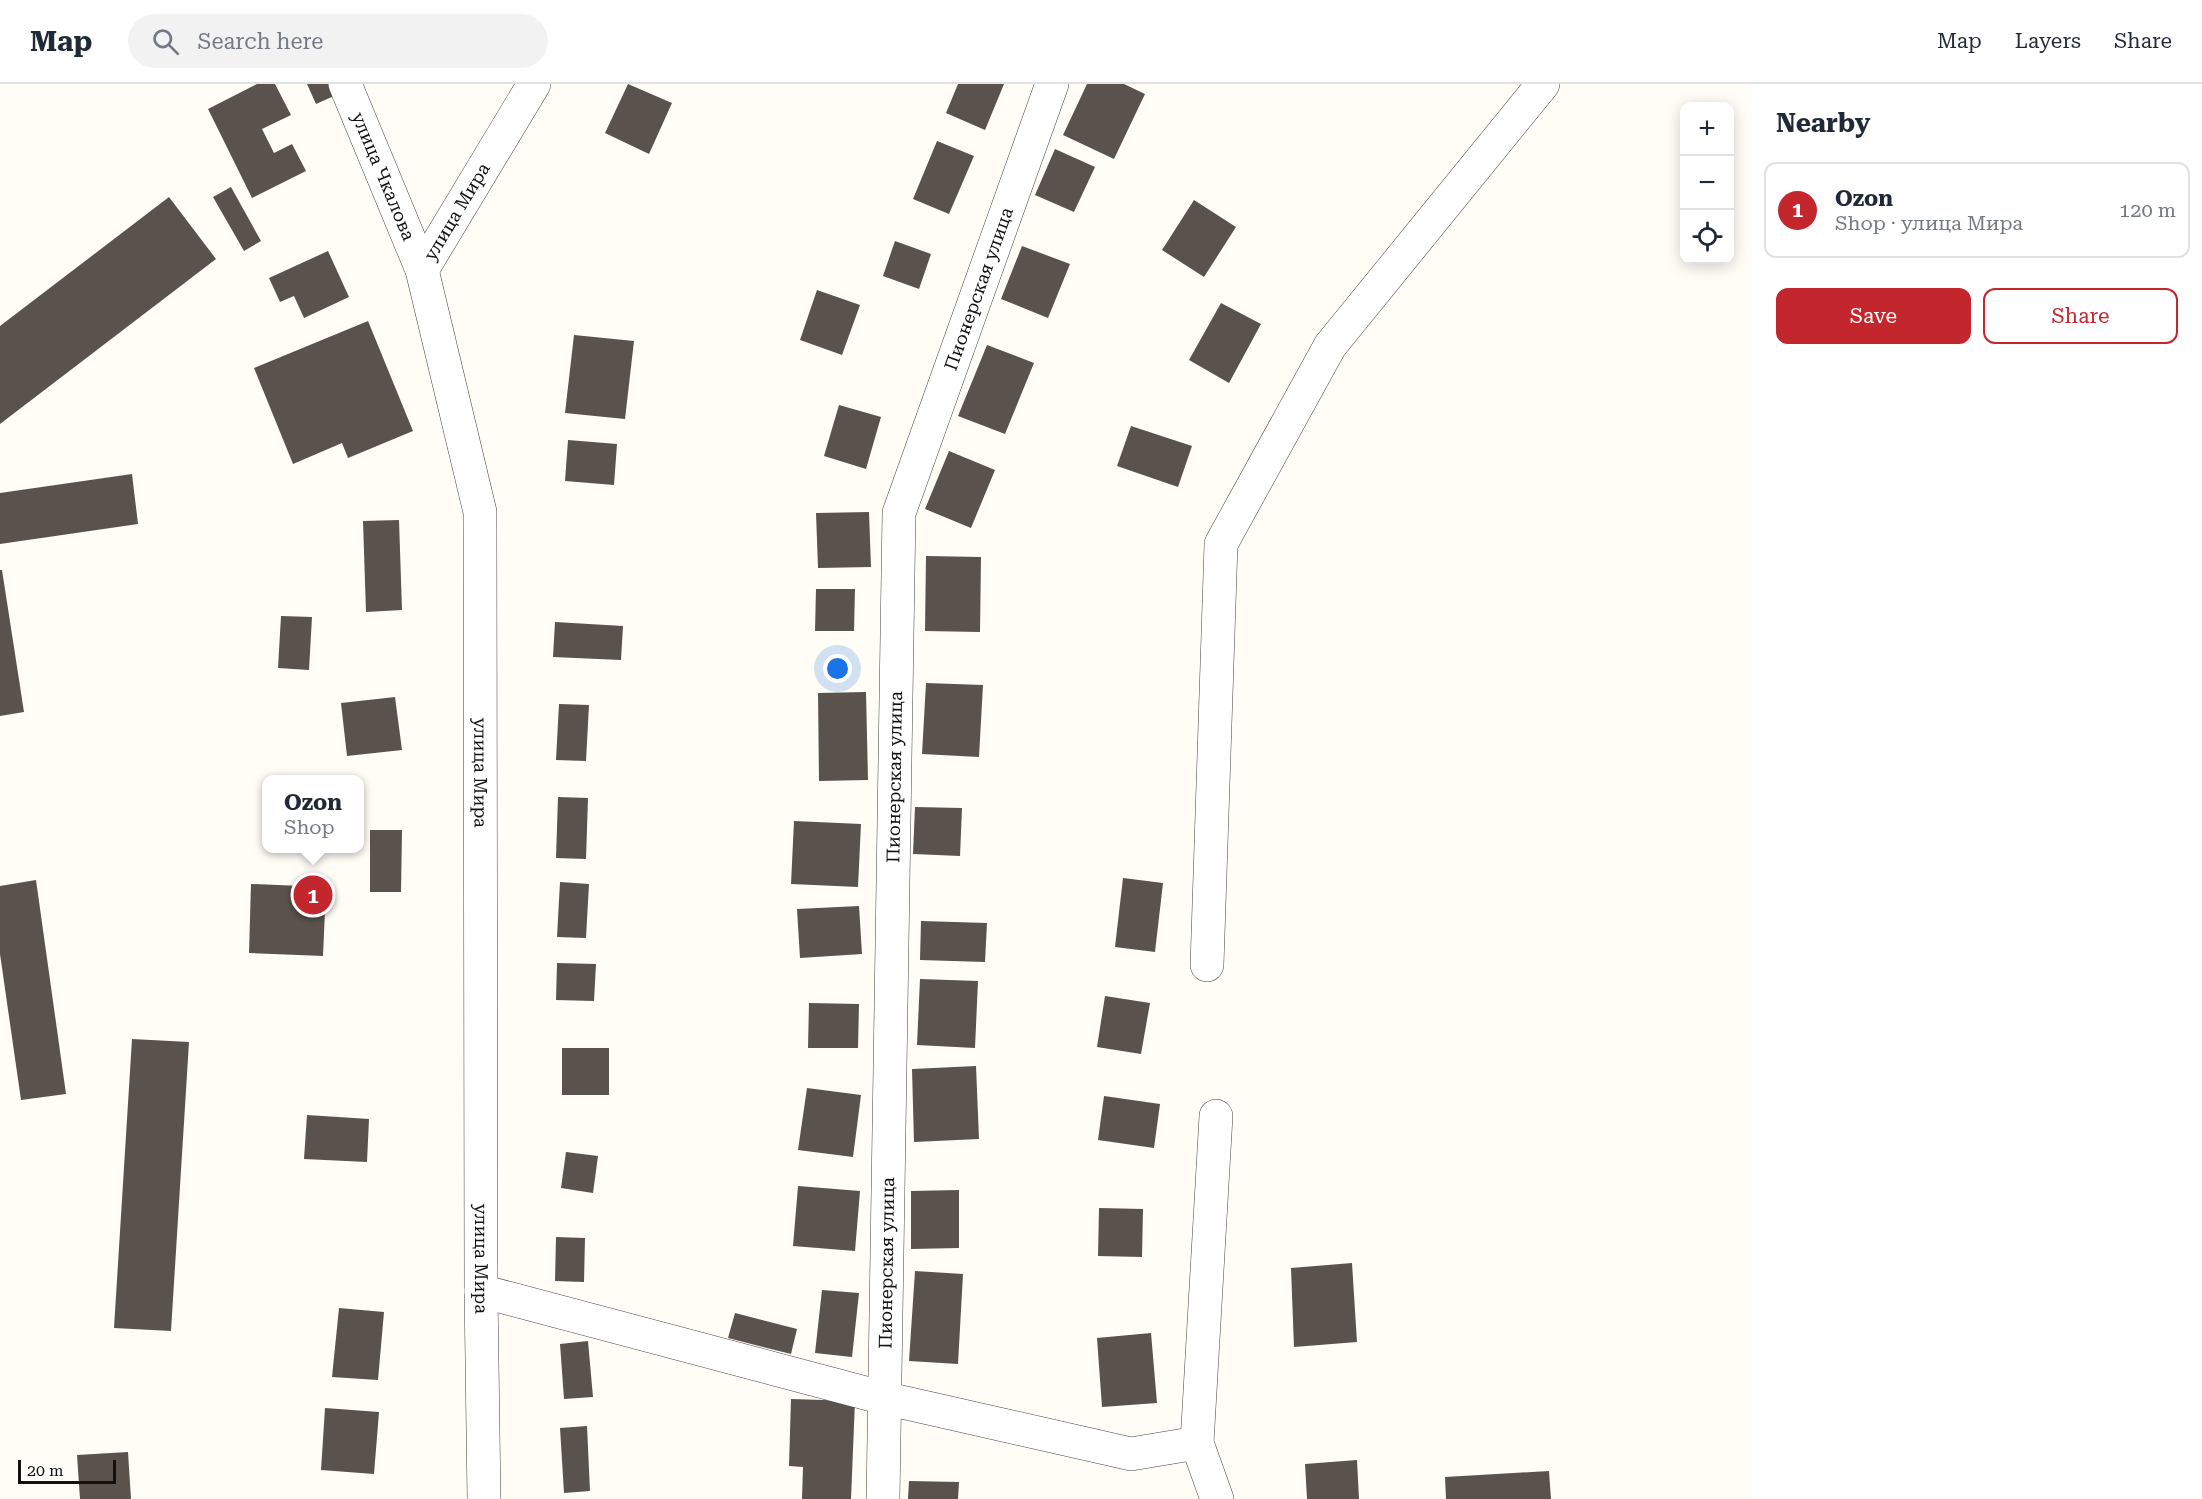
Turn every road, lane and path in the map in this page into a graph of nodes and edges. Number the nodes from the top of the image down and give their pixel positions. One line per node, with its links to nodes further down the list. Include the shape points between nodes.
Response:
1 (345, 84): 5 (street, улица Чкалова)
2 (534, 84): 5 (street, улица Мира)
3 (1052, 84): 9 (street, Пионерская улица, via 898,513)
4 (1543, 84): 6 (street, via 1330,346 1221,544)
5 (422, 270): 8 (street, улица Мира, via 480,512)
6 (1207, 964)
7 (1216, 1116): 10 (street)
8 (481, 1291): 9 (street); 11 (street, улица Мира)
9 (884, 1398): 10 (street, via 1131,1454); 12 (street, Пионерская улица)
10 (1197, 1443): 13 (street)
11 (484, 1499)
12 (883, 1499)
13 (1217, 1499)

